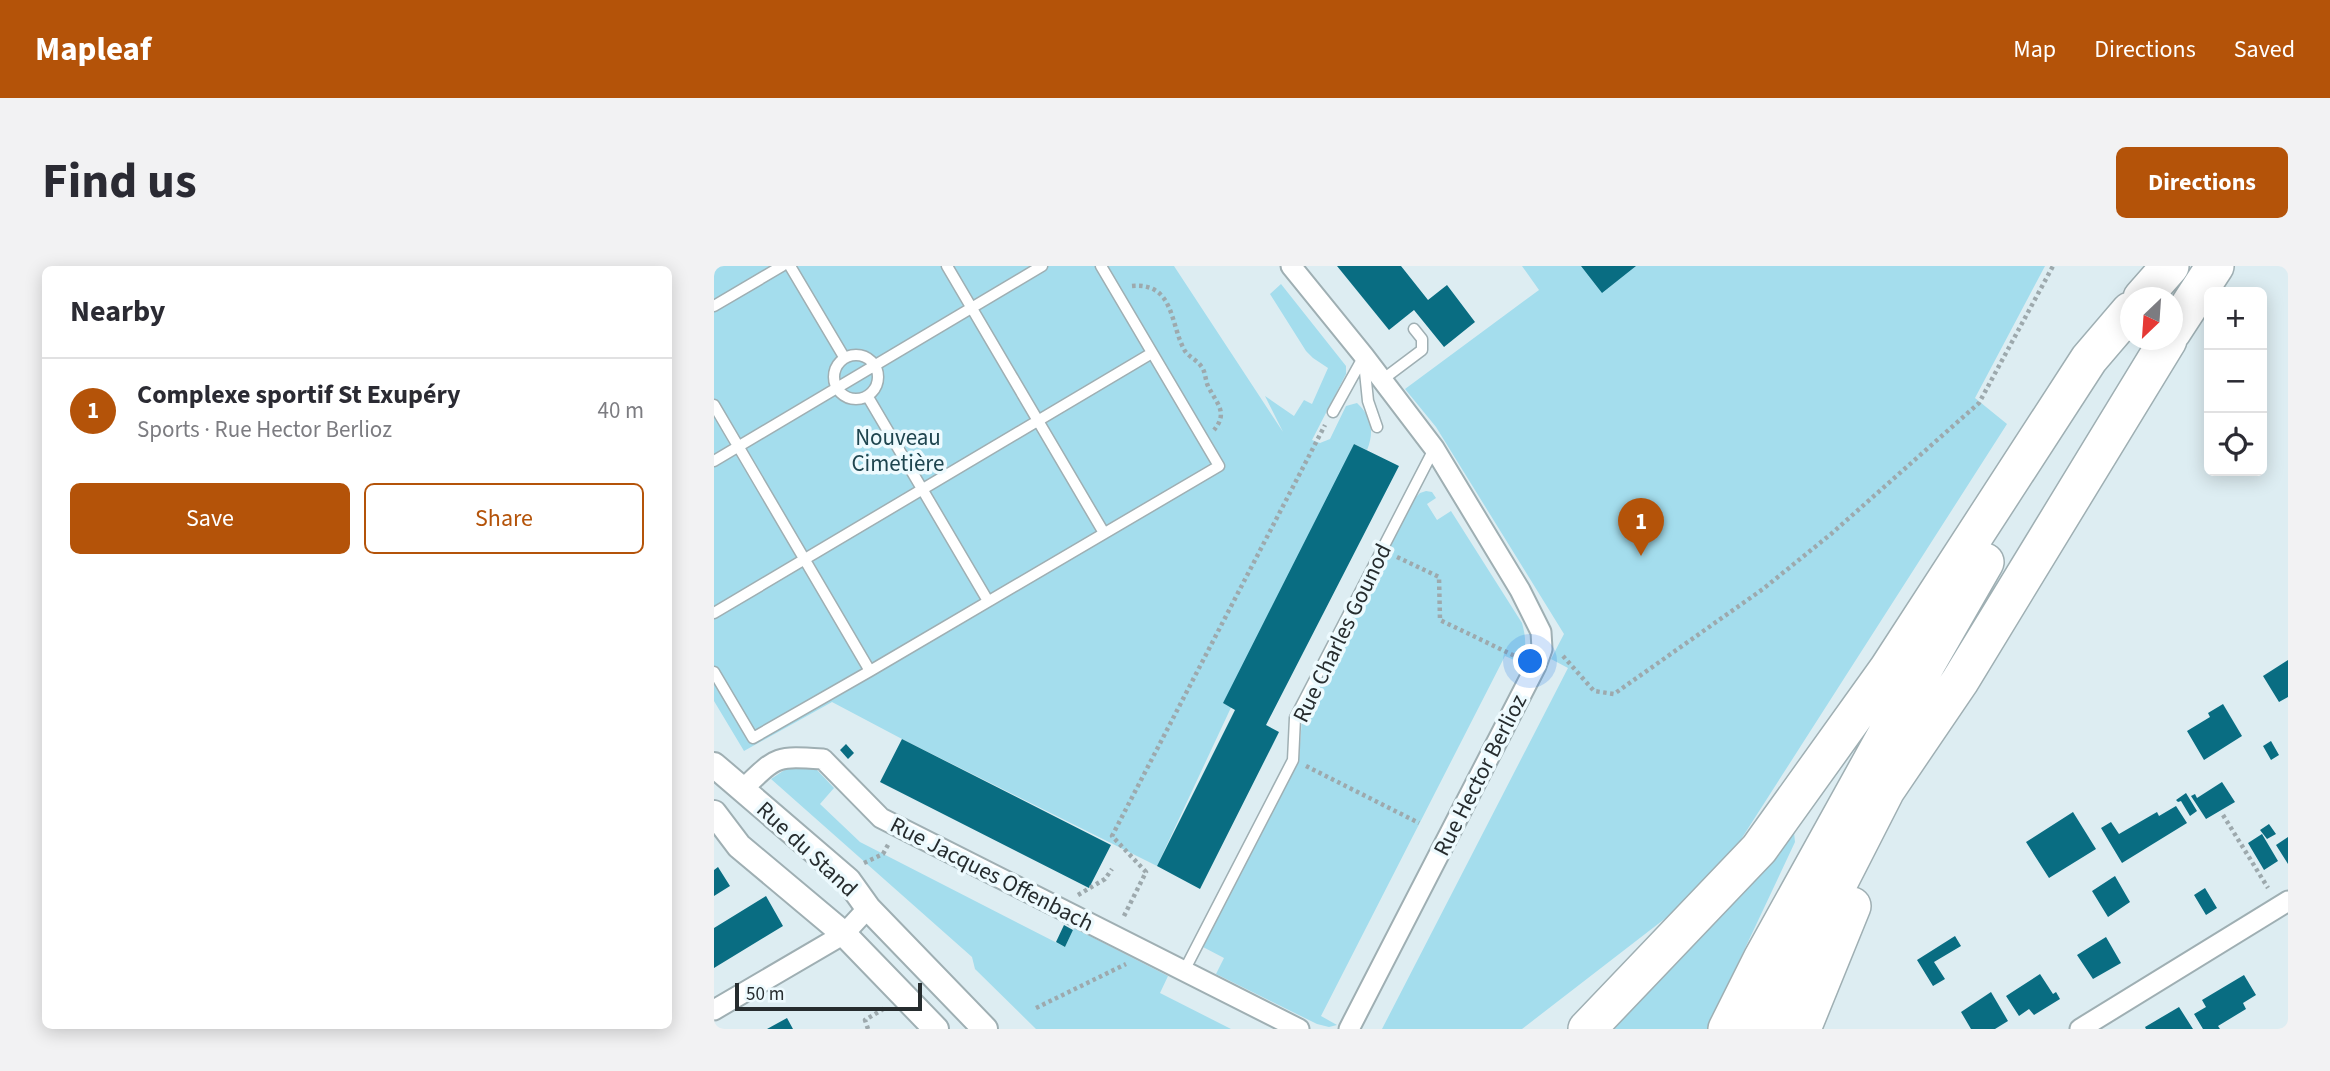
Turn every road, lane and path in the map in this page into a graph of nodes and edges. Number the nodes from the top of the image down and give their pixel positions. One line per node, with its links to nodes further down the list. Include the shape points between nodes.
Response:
1 (782, 266): 13 (lane)
2 (790, 266): 22 (lane)
3 (947, 266): 14 (lane)
4 (1042, 266): 14 (lane)
5 (1101, 266): 12 (lane)
6 (1291, 266): 21 (street)
7 (2053, 266): 41 (path, via 1979,403 1763,589 1614,694 1594,691)
8 (2170, 266): 10 (highway); 11 (highway)
9 (2215, 266): 15 (highway)
10 (2152, 287)
11 (2157, 287)
12 (1115, 291): 20 (lane); 31 (path, via 1138,285 1157,291 1169,304 1186,351 1200,363 1207,385 1222,407 1217,427)
13 (714, 306)
14 (972, 308): 23 (lane); 29 (lane)
15 (2183, 315)
16 (2120, 323): 66 (highway, via 2089,359 1888,669 1759,849)
17 (1414, 329): 24 (lane, via 1422,339 1422,350)
18 (2120, 345): 67 (highway, via 1962,601)
19 (2162, 350): 45 (highway)
20 (1152, 353): 29 (lane); 31 (lane)
21 (1364, 356): 24 (street); 28 (lane); 30 (lane, via 1368,401)
22 (844, 357): 23 (lane, via 856,354); 25 (lane, via 833,377)
23 (875, 365): 25 (lane); 26 (lane, via 879,377)
24 (1381, 380): 33 (street)
25 (836, 388): 26 (lane, via 844,397); 32 (lane)
26 (868, 397): 35 (lane)
27 (714, 405): 32 (lane)
28 (1333, 412): 56 (path, via 1112,836 1146,872)
29 (1038, 421): 35 (lane); 36 (lane)
30 (1377, 426)
31 (1203, 440): 36 (lane, via 1219,466)
32 (738, 447): 34 (lane); 38 (lane)
33 (1434, 449): 37 (lane, Rue Charles Gounod); 41 (street)
34 (714, 461)
35 (922, 490): 38 (lane); 39 (lane)
36 (1104, 533): 39 (lane)
37 (1382, 550): 42 (path, via 1439,578 1440,620); 46 (lane, Rue Charles Gounod, via 1295,718)
38 (805, 559): 40 (lane); 43 (lane)
39 (988, 601): 43 (lane)
40 (714, 613)
41 (1541, 632): 42 (street, Rue Hector Berlioz, via 1542,649)
42 (1535, 666): 65 (street, Rue Hector Berlioz)
43 (870, 671): 44 (lane, via 753,738)
44 (714, 672)
45 (1960, 681): 68 (highway, via 1886,790); 69 (highway, via 1843,926)
46 (1293, 760): 51 (path); 59 (lane, Rue Charles Gounod)
47 (714, 765): 48 (street, Rue du Stand)
48 (743, 789): 55 (street, Rue du Stand, via 848,880); 58 (street, Rue Jacques Offenbach, via 776,759 823,759 881,818)
49 (714, 813): 57 (street, Rue du Stand, via 739,846)
50 (2223, 815): 54 (path)
51 (1419, 823)
52 (1112, 869): 53 (path, via 1105,879 1078,895)
53 (1071, 891)
54 (2284, 904): 70 (street)
55 (868, 908): 57 (street); 63 (street, Rue du Stand)
56 (1121, 923)
57 (844, 933): 61 (street); 62 (street, Rue du Stand)
58 (1149, 953): 59 (street, Rue Jacques Offenbach); 60 (path)
59 (1184, 971): 64 (street)
60 (1036, 1008)
61 (714, 1010)
62 (936, 1029)
63 (985, 1029)
64 (1299, 1029)
65 (1349, 1029)
66 (1587, 1029)
67 (1727, 1029)
68 (1764, 1029)
69 (1802, 1029)
70 (2080, 1029)

